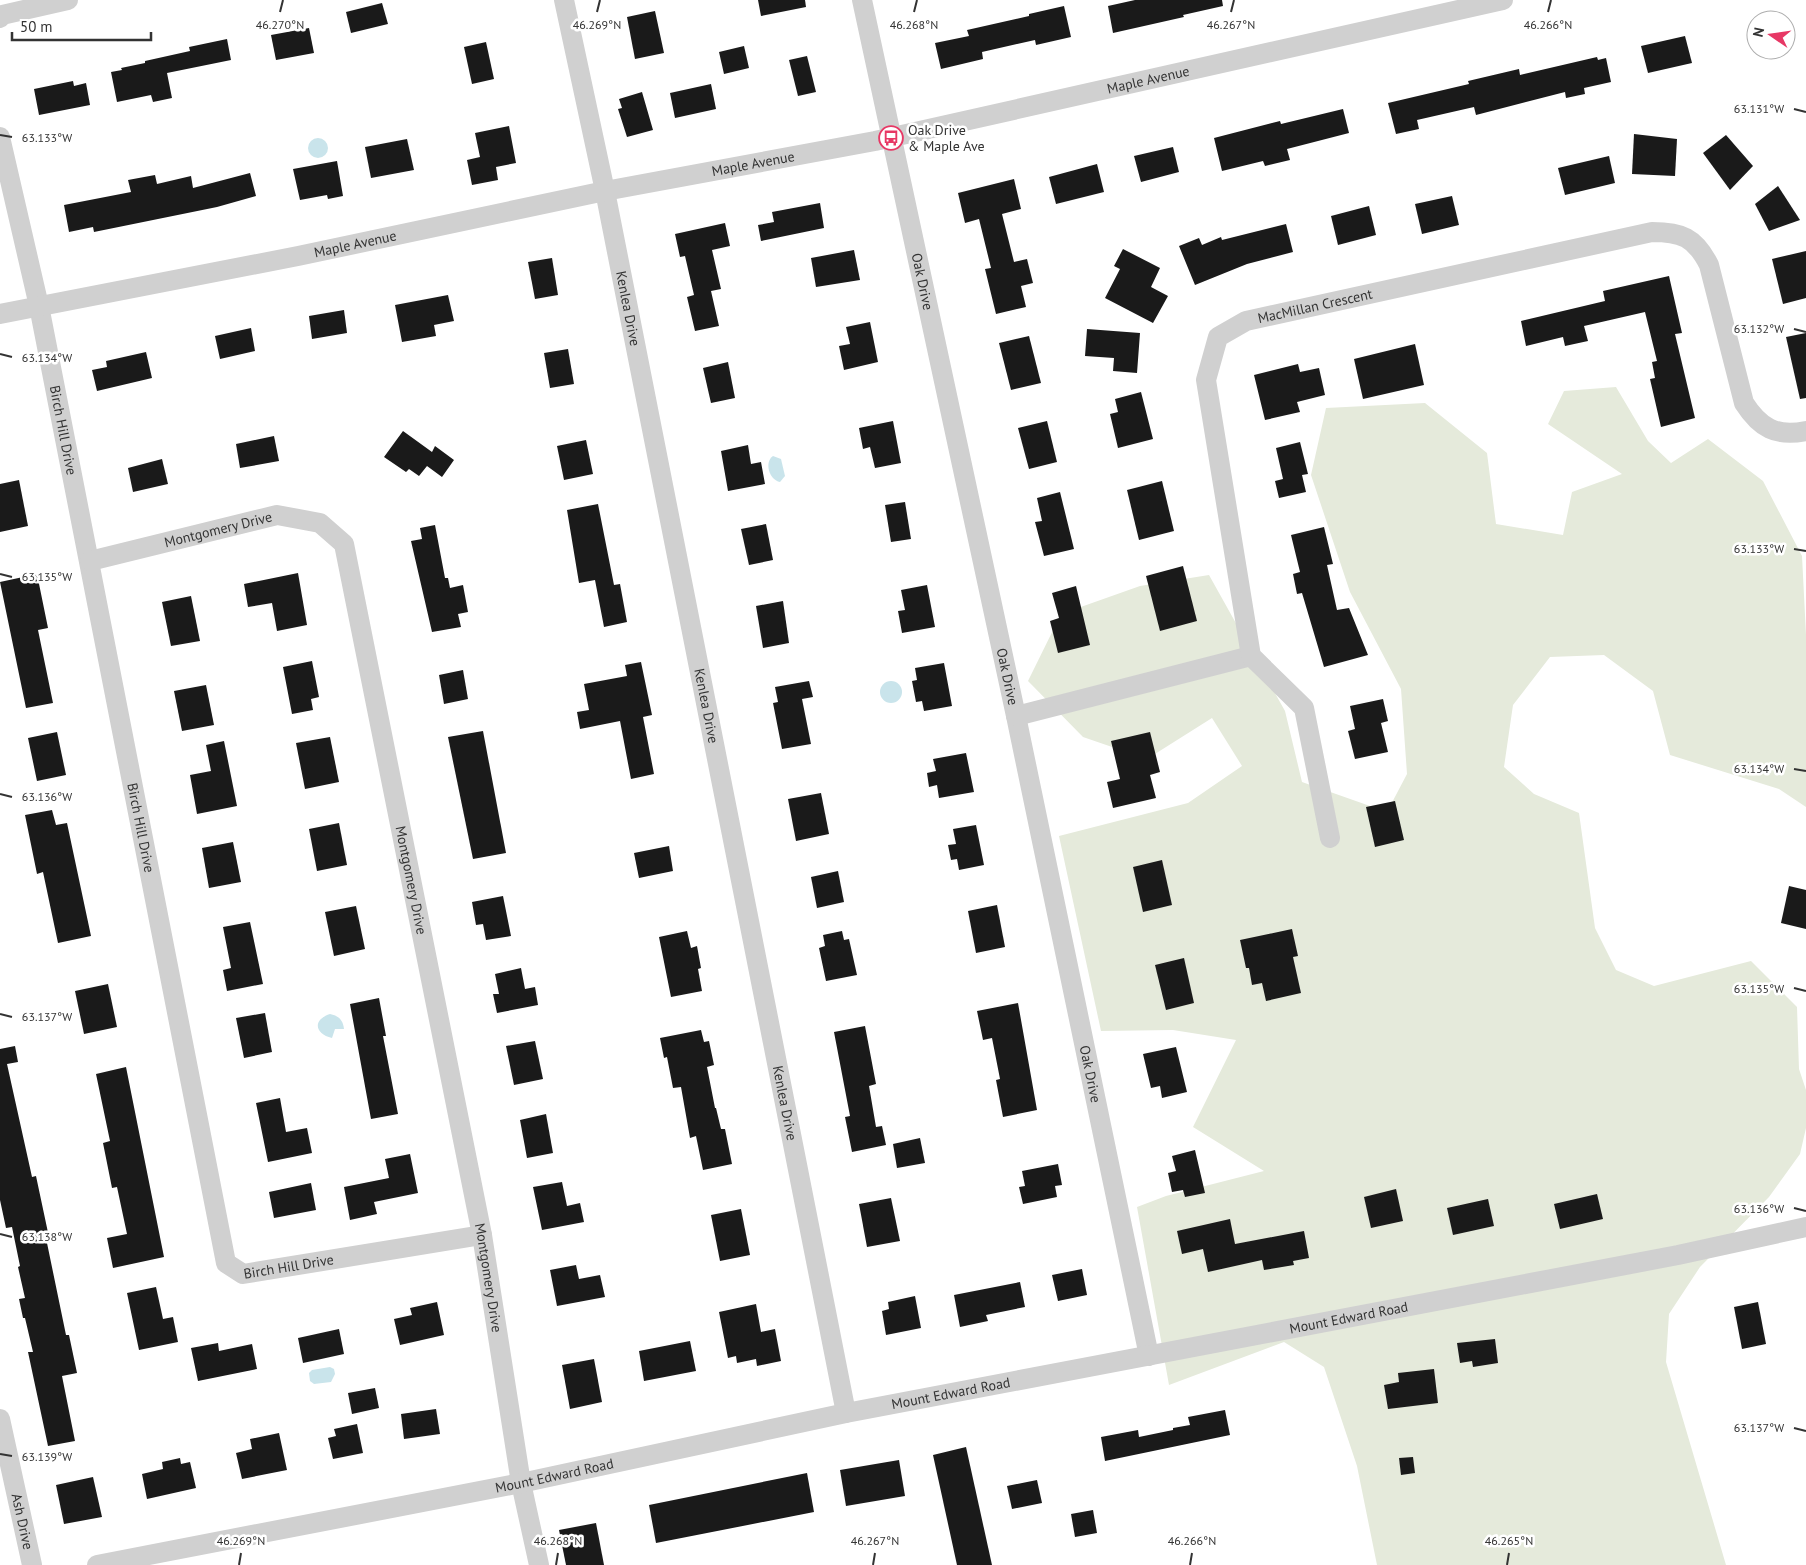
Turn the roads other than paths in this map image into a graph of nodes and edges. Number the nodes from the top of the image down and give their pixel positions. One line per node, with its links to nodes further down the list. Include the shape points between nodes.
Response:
1 (68, 0): 5 (street)
2 (564, 0): 8 (street, Kenlea Drive)
3 (862, 0): 7 (street, Oak Drive)
4 (1503, 0): 7 (street, Maple Avenue)
5 (0, 18)
6 (0, 137): 9 (street, Birch Hill Drive)
7 (891, 138): 8 (street, Maple Avenue); 14 (street, Oak Drive)
8 (605, 191): 9 (street, Maple Avenue); 19 (street, Kenlea Drive)
9 (40, 306): 10 (street, Maple Avenue); 12 (street, Birch Hill Drive)
10 (0, 314)
11 (1806, 431): 13 (street, MacMillan Crescent, via 1782,432 1767,428 1754,419 1744,403 1709,265 1702,251 1689,238 1669,232 1642,234 1246,321 1218,337 1206,380)
12 (90, 562): 17 (street, Montgomery Drive, via 278,515 320,523 344,544); 17 (street, Birch Hill Drive, via 226,1263 243,1274)
13 (1251, 656): 14 (street); 15 (street, via 1304,708)
14 (1016, 716): 18 (street, Oak Drive)
15 (1330, 838)
16 (1806, 1227): 18 (street, Mount Edward Road, via 1678,1255)
17 (482, 1235): 21 (street, Montgomery Drive)
18 (1149, 1356): 19 (street, Mount Edward Road)
19 (846, 1413): 21 (street, Mount Edward Road)
20 (0, 1419): 22 (street, Ash Drive)
21 (521, 1483): 23 (street, Mount Edward Road); 24 (street, Montgomery Drive)
22 (32, 1565)
23 (97, 1565)
24 (539, 1565)

